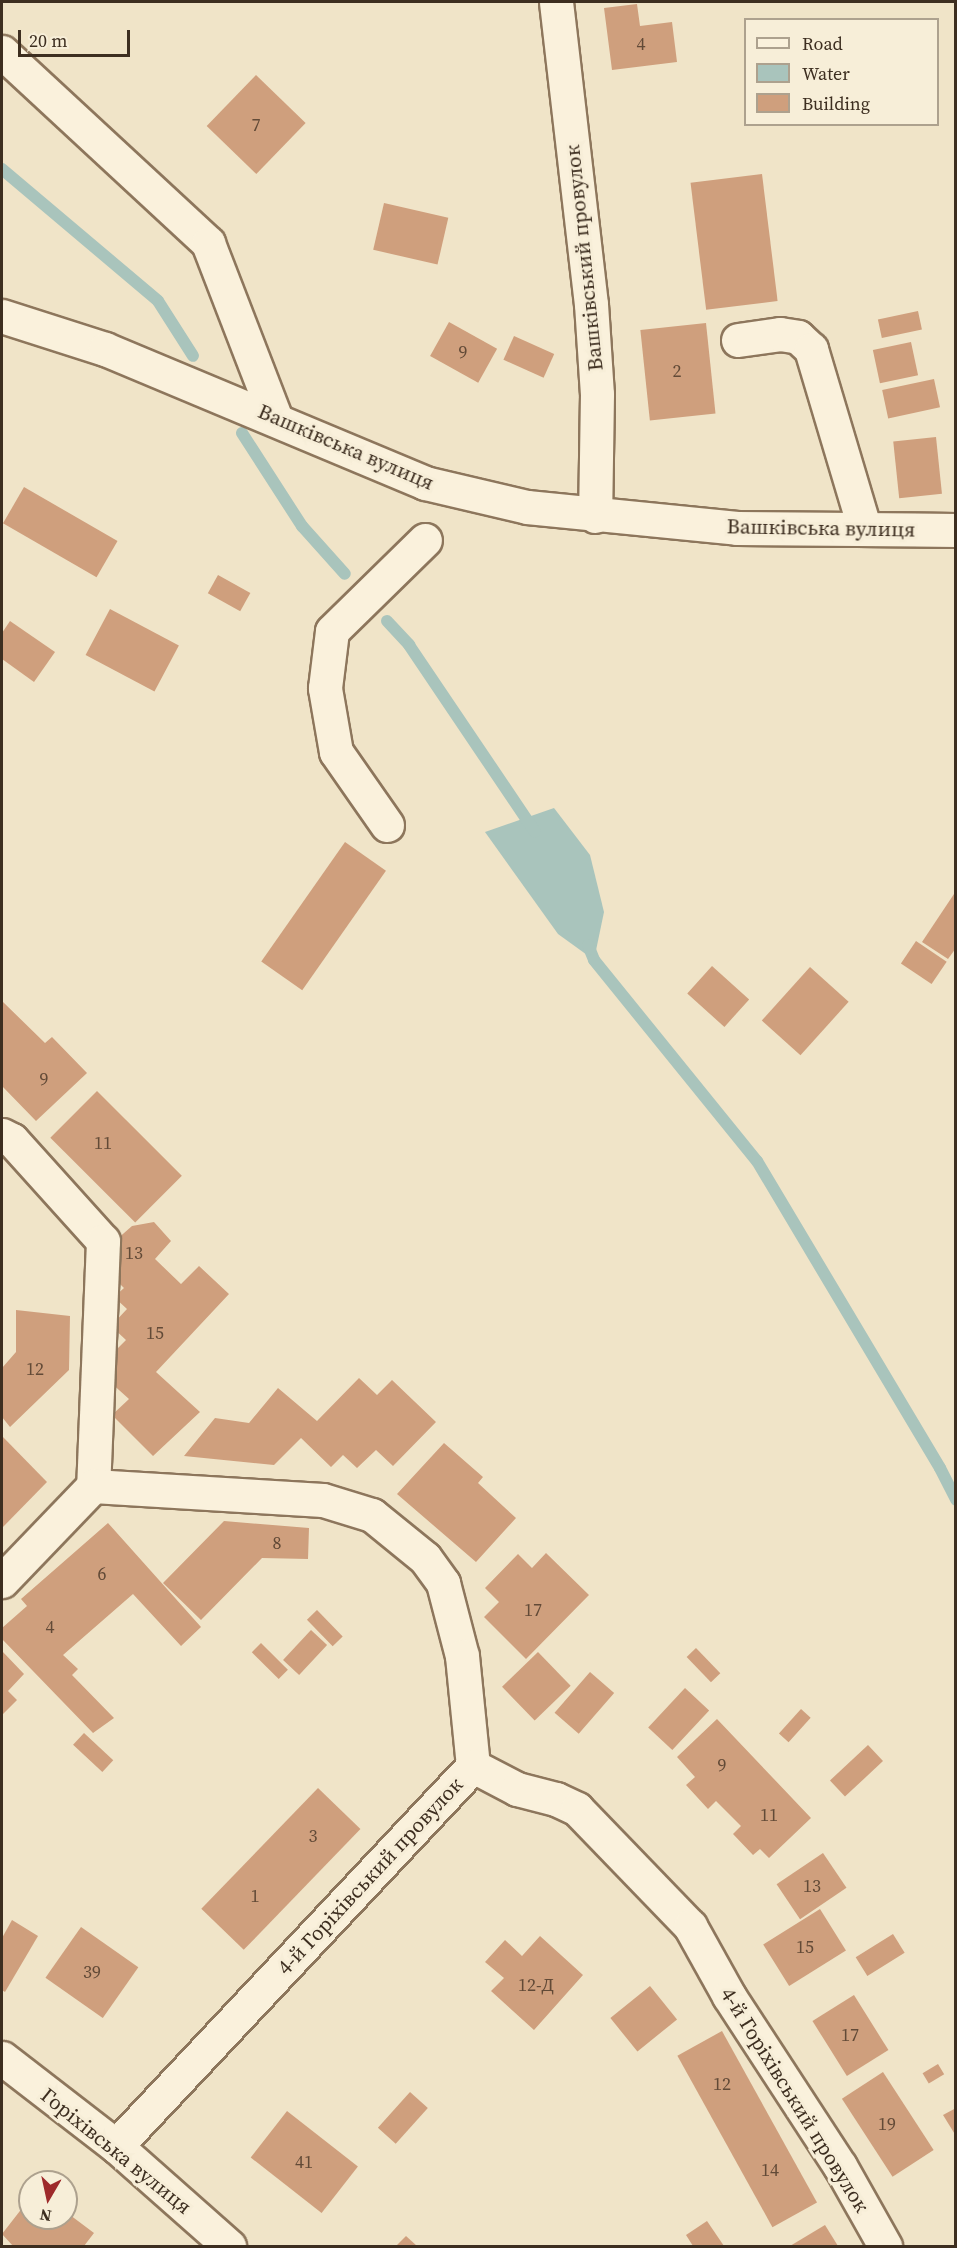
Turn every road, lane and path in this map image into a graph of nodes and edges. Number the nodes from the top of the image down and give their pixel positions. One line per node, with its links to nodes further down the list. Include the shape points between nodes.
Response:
1 (556, 2): 6 (street, Вашківський провулок, via 591,304 597,394)
2 (2, 52): 5 (street, via 208,243)
3 (2, 316): 5 (street, Вашківська вулиця, via 105,349)
4 (738, 340): 7 (street, via 780,334 798,337 811,349)
5 (275, 417): 6 (street, Вашківська вулиця, via 425,483 527,507)
6 (595, 516): 7 (street, Вашківська вулиця, via 737,528)
7 (864, 527): 8 (street, Вашківська вулиця)
8 (956, 530)
9 (425, 540): 10 (street, via 332,631 325,688 336,752)
10 (387, 825)
11 (2, 1135): 12 (street, via 12,1140 103,1241)
12 (93, 1486): 13 (street); 14 (street, via 323,1500 372,1515 401,1536 425,1558 443,1583 462,1656)
13 (2, 1581)
14 (473, 1766): 16 (street, 4-й Горіхівський провулок); 18 (street, 4-й Горіхівський провулок, via 517,1789 556,1799 576,1809 690,1926 729,1996 840,2166)
15 (2, 2058): 16 (street, Горіхівська вулиця)
16 (116, 2146): 17 (street, Горіхівська вулиця)
17 (229, 2247)
18 (885, 2247)

